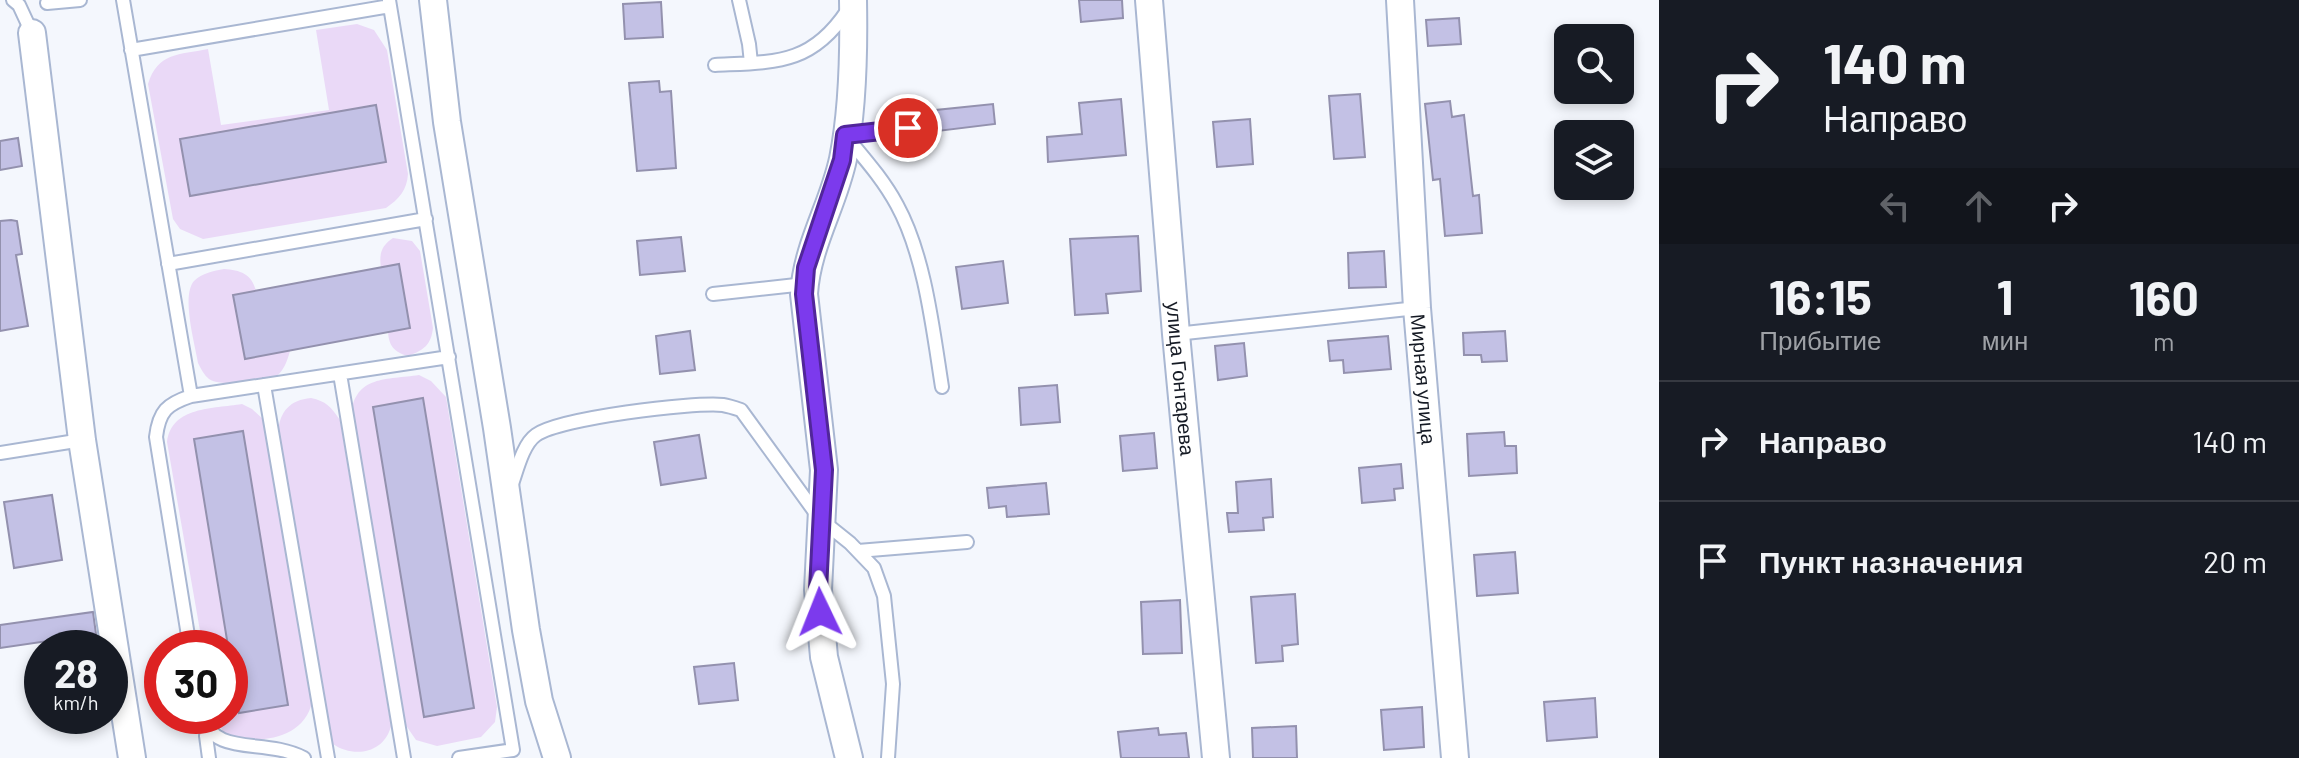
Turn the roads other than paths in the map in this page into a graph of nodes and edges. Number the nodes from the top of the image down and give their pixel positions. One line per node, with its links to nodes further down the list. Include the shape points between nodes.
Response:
1 (13, 0): 11 (lane)
2 (80, 0): 9 (lane)
3 (123, 0): 12 (lane)
4 (433, 0): 30 (street, via 447,122)
5 (739, 0): 13 (lane)
6 (1149, 0): 22 (street, улица Гонтарева)
7 (1400, 0): 21 (street, Мирная улица)
8 (853, 1): 13 (lane, via 816,47 778,62); 16 (street)
9 (47, 3)
10 (389, 3): 12 (lane); 17 (lane)
11 (32, 33): 28 (street)
12 (131, 50): 18 (lane)
13 (751, 63): 14 (lane)
14 (715, 65)
15 (908, 128): 16 (lane)
16 (845, 135): 19 (street); 26 (lane, via 900,209 927,296)
17 (426, 219): 18 (lane); 23 (lane)
18 (168, 264): 27 (lane)
19 (805, 284): 20 (lane); 31 (street, via 824,470)
20 (713, 294)
21 (1417, 308): 22 (lane); 46 (street, Мирная улица)
22 (1176, 334): 45 (street, улица Гонтарева)
23 (449, 357): 24 (lane); 41 (lane, via 513,750)
24 (340, 374): 25 (lane); 40 (lane)
25 (264, 385): 27 (lane); 39 (lane)
26 (942, 387)
27 (191, 396): 34 (lane, via 164,410 156,437)
28 (82, 440): 29 (lane); 36 (street)
29 (0, 453)
30 (507, 499): 31 (lane, via 533,436 559,424 723,405 741,410); 42 (street, via 536,686)
31 (820, 519): 33 (lane); 43 (street, via 818,590 824,657)
32 (967, 542): 33 (lane)
33 (858, 551): 44 (lane, via 874,568 884,596 893,684)
34 (187, 630)
35 (206, 736): 37 (lane); 38 (lane, via 235,756 273,751)
36 (132, 758)
37 (209, 758)
38 (304, 758)
39 (328, 758)
40 (404, 758)
41 (459, 758)
42 (557, 758)
43 (849, 758)
44 (888, 758)
45 (1216, 758)
46 (1455, 758)

